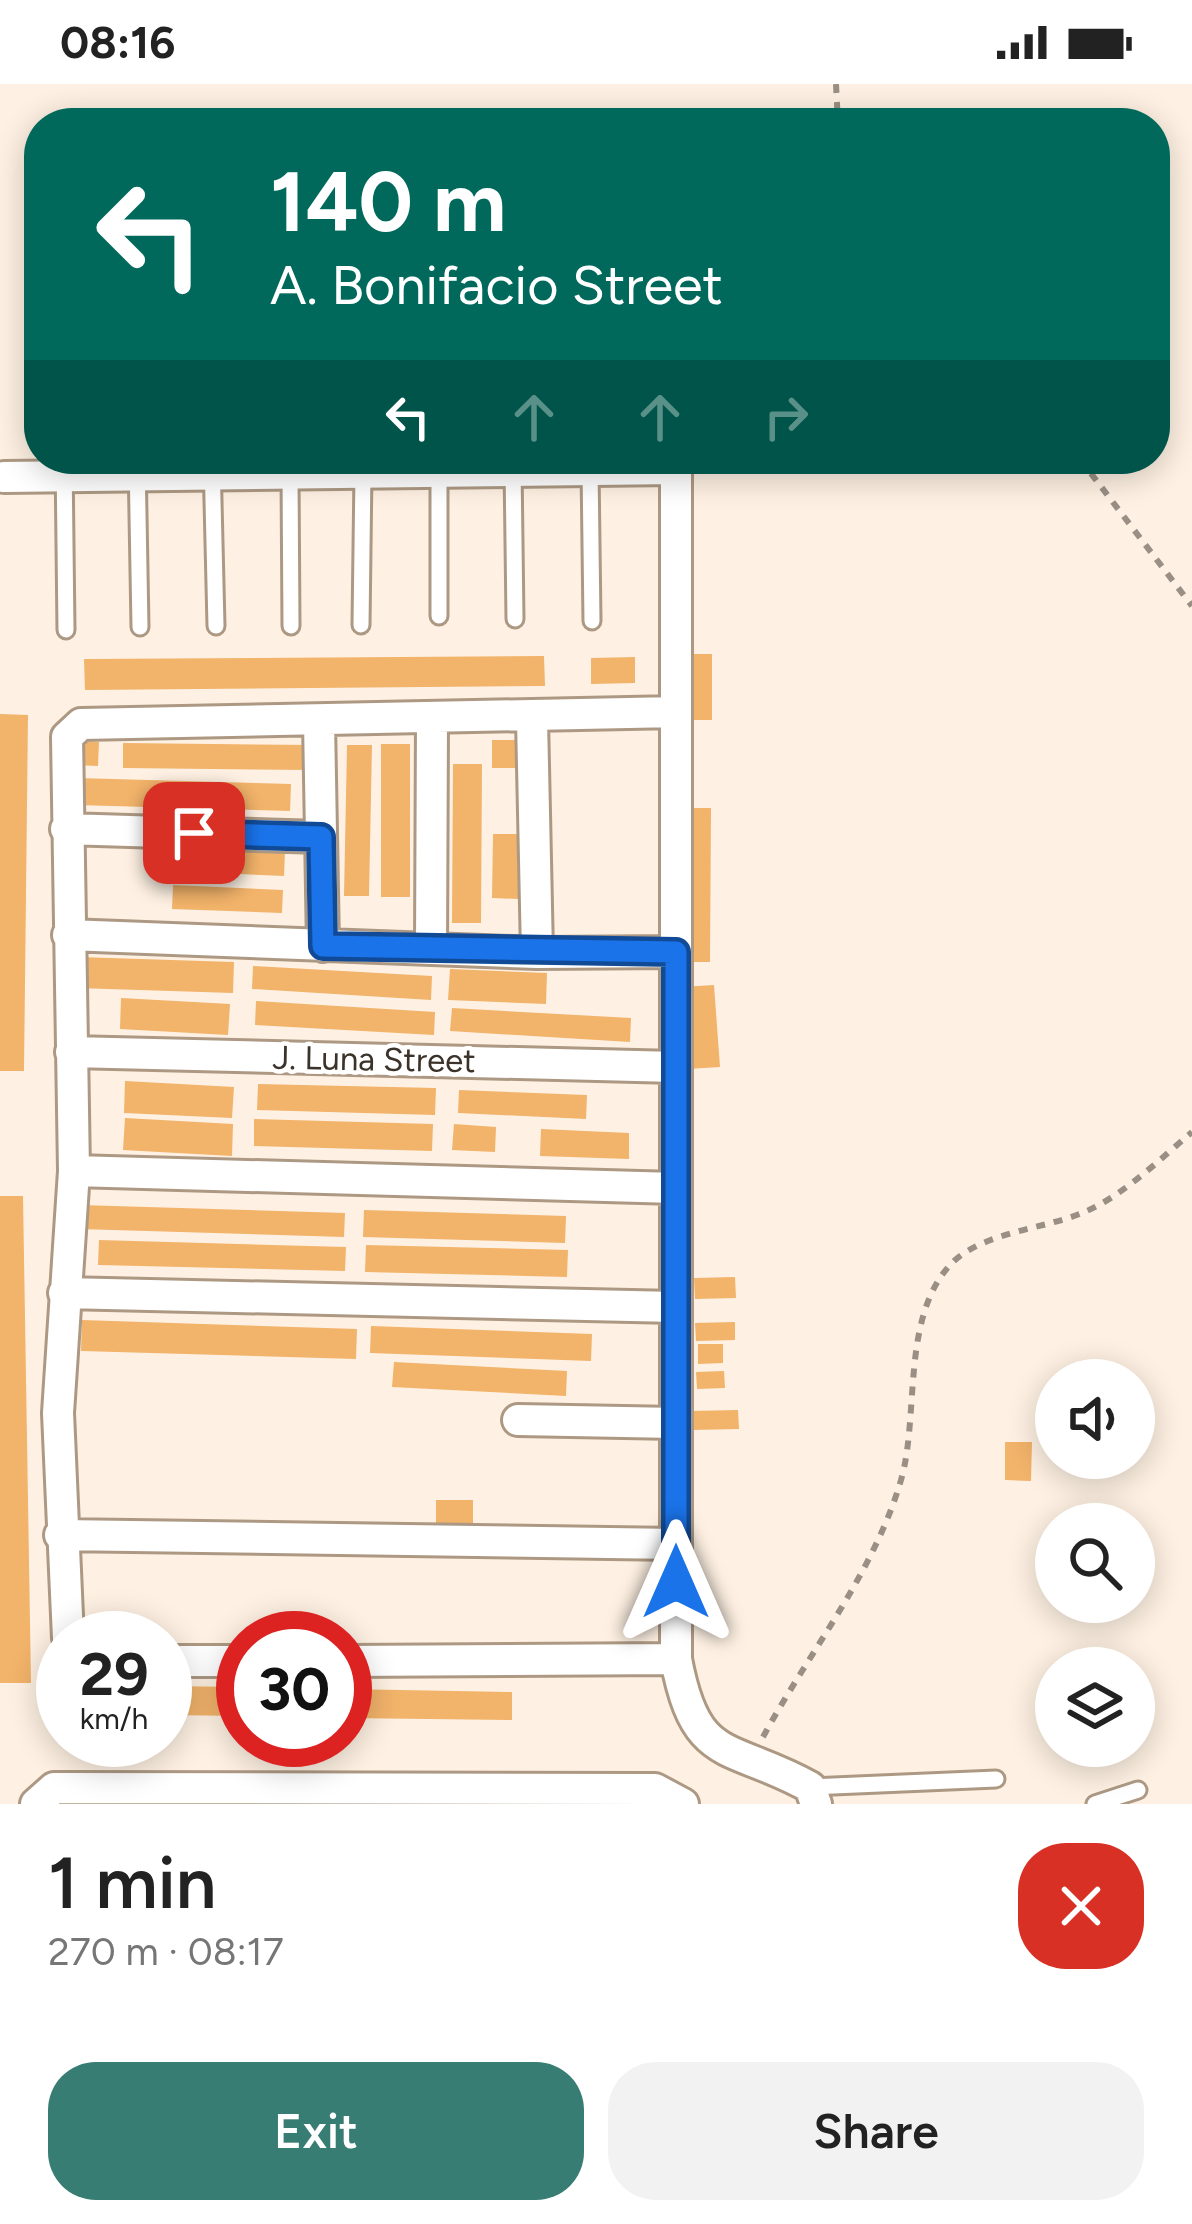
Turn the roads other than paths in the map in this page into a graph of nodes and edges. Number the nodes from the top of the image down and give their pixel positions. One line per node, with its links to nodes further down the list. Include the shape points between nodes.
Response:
1 (24, 474): 11 (street)
2 (64, 474): 19 (lane)
3 (137, 474): 18 (lane)
4 (212, 474): 16 (lane)
5 (290, 474): 17 (lane)
6 (363, 474): 15 (lane)
7 (440, 474): 12 (lane)
8 (513, 474): 13 (lane)
9 (590, 474): 14 (lane)
10 (676, 474): 20 (street)
11 (4, 477)
12 (439, 616)
13 (514, 619)
14 (592, 621)
15 (361, 625)
16 (216, 626)
17 (291, 626)
18 (140, 627)
19 (66, 630)
20 (676, 712): 21 (street); 29 (street)
21 (532, 718): 23 (street); 30 (street)
22 (319, 721): 23 (street); 24 (street, via 81,724 67,737); 25 (street)
23 (432, 721): 28 (street)
24 (66, 829): 25 (street); 26 (street)
25 (321, 837): 27 (street)
26 (68, 935): 27 (street); 31 (street)
27 (323, 946): 28 (street)
28 (431, 949): 30 (street)
29 (676, 952): 30 (street); 32 (street)
30 (537, 953)
31 (71, 1052): 32 (street, J. Luna Street); 33 (street)
32 (676, 1066): 34 (street)
33 (74, 1171): 34 (street); 35 (street)
34 (676, 1188): 36 (street)
35 (64, 1293): 36 (street); 39 (street)
36 (676, 1307): 38 (street)
37 (518, 1420): 38 (street)
38 (676, 1423): 40 (street)
39 (60, 1535): 40 (street); 41 (street)
40 (676, 1544): 42 (street)
41 (66, 1611)
42 (676, 1659): 43 (street); 46 (street, via 685,1708 706,1738)
43 (372, 1660)
44 (996, 1779): 46 (lane)
45 (1138, 1790): 49 (lane)
46 (813, 1796)
47 (36, 1804): 48 (street, via 55,1788 170,1788 655,1789)
48 (683, 1804)
49 (1095, 1804)

